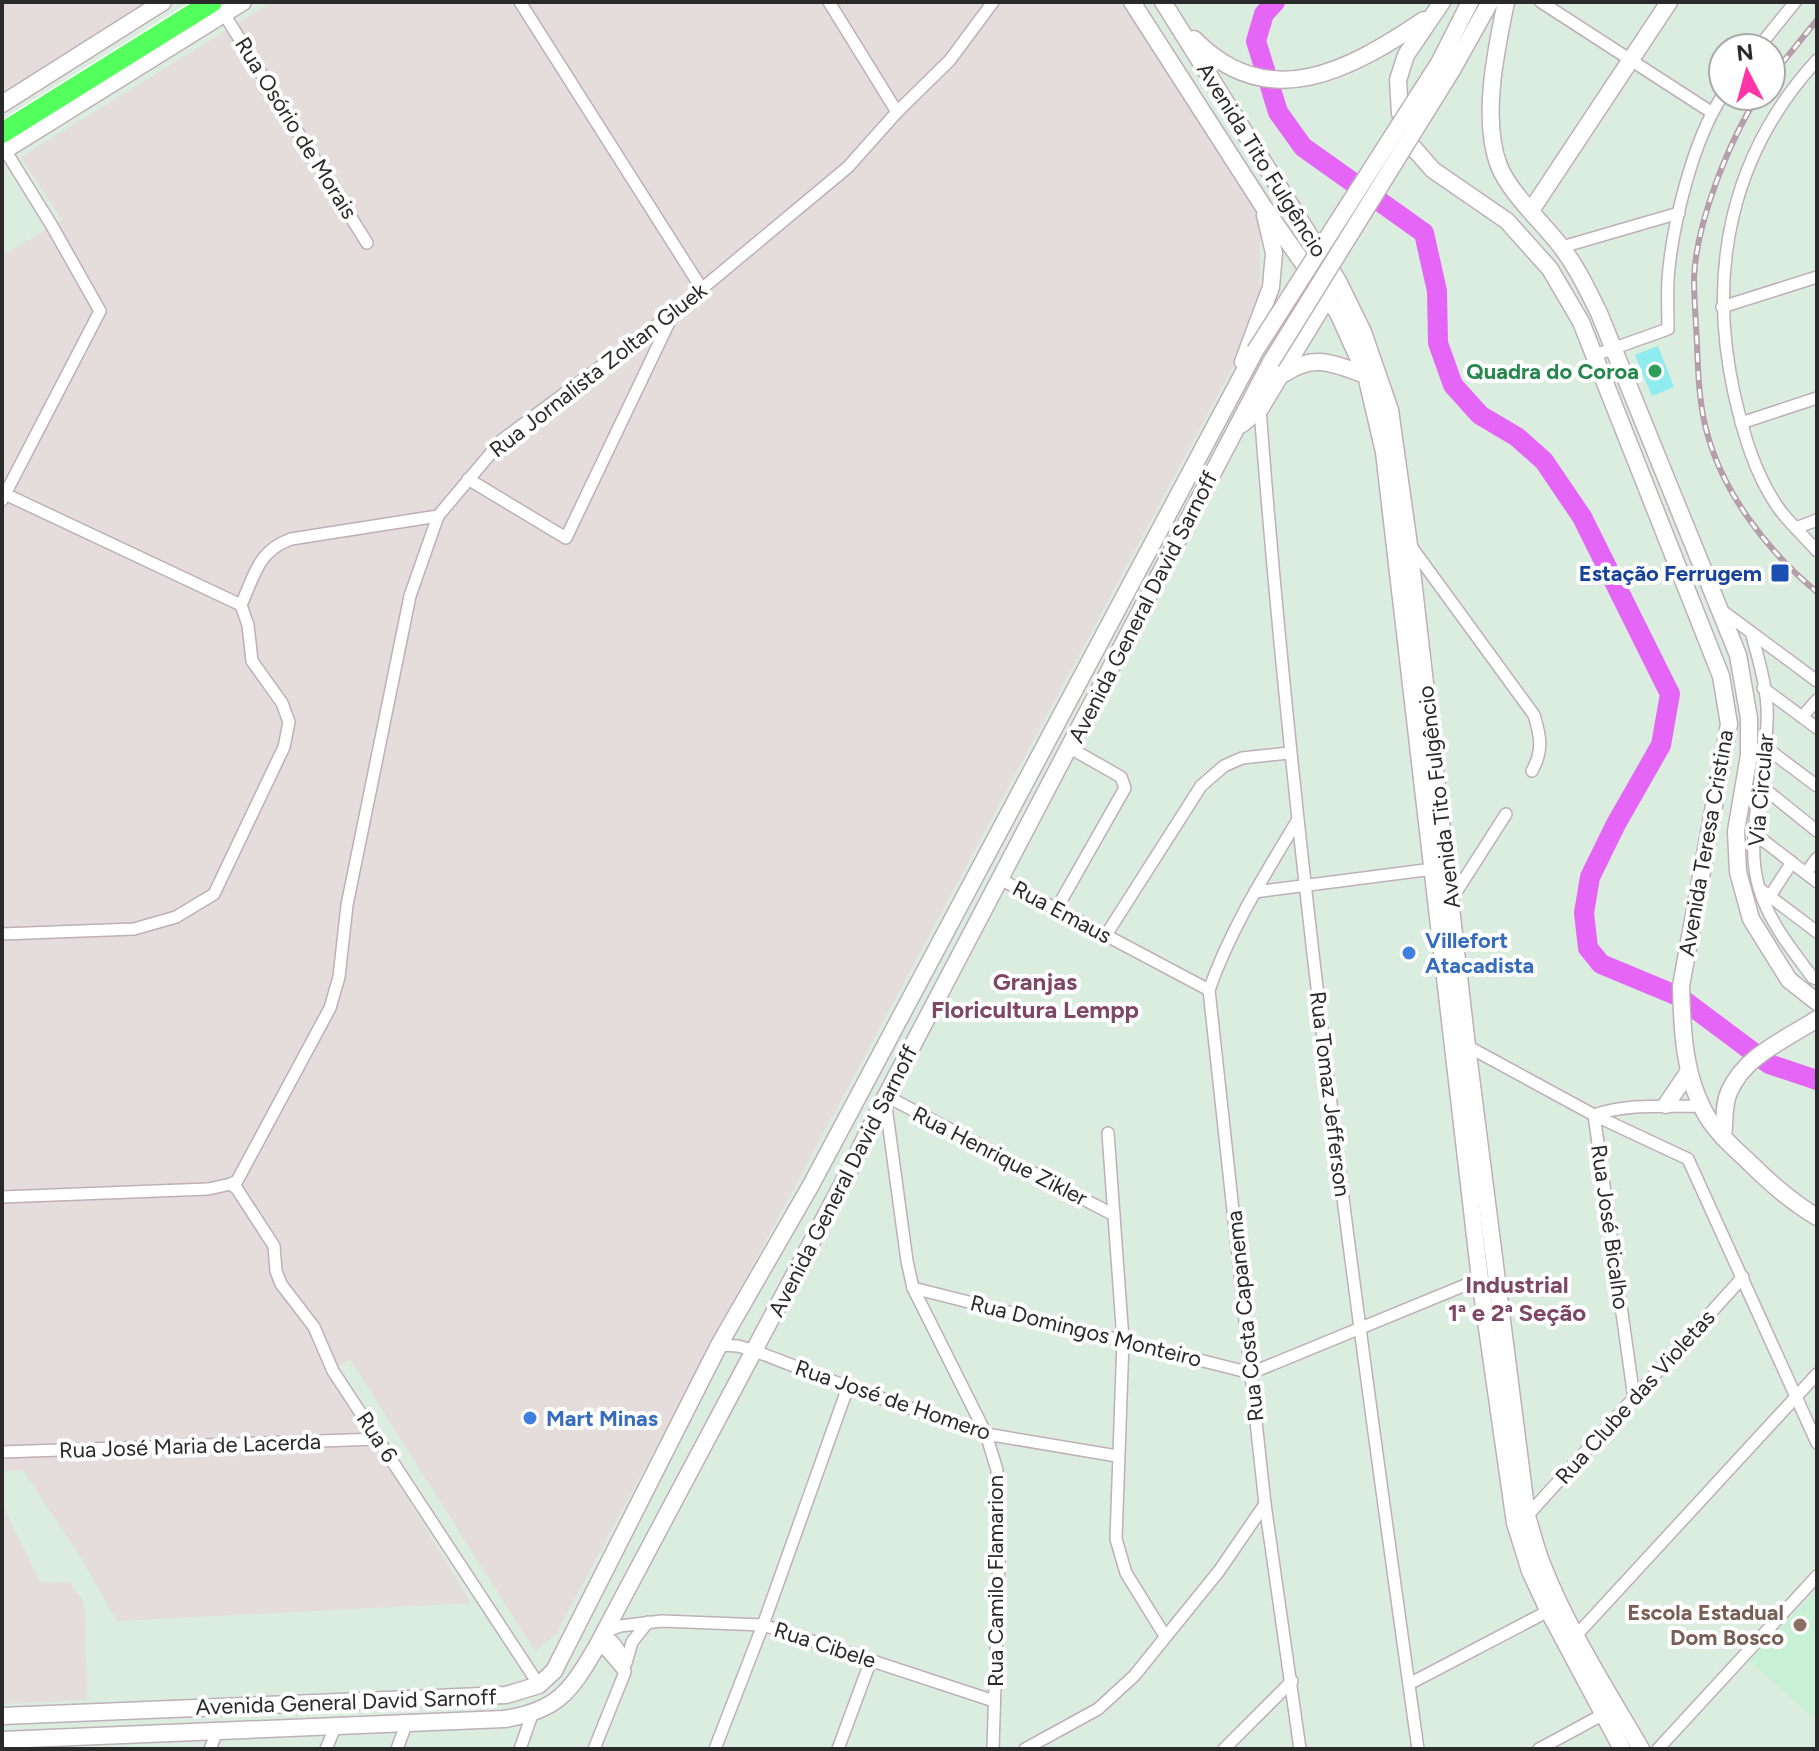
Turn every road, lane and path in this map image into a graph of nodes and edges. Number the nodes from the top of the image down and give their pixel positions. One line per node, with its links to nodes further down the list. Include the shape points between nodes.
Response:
1 (163, 2): 22 (main road)
2 (187, 2): 26 (highway)
3 (243, 2): 15 (main road)
4 (520, 2): 35 (street)
5 (829, 2): 24 (street)
6 (993, 2): 24 (street, Rua Jornalista Zoltan Gluek, via 950,60)
7 (1132, 2): 28 (main road)
8 (1163, 2): 17 (main road)
9 (1470, 2): 21 (main road, Avenida General David Sarnoff)
10 (1490, 2): 21 (main road, Avenida General David Sarnoff)
11 (1506, 2): 29 (main road, Avenida Teresa Cristina, via 1496,52 1493,139 1499,166)
12 (1541, 2): 19 (street)
13 (1669, 2): 19 (main road)
14 (1795, 2): 18 (street)
15 (218, 8): 27 (highway); 31 (street, Rua Osório de Morais)
16 (1437, 8): 17 (main road, via 1378,51 1344,68 1282,79 1228,67); 40 (main road, Avenida Teresa Cristina, via 1406,55 1398,80 1400,113 1411,145 1433,170 1507,221 1550,269)
17 (1173, 17): 34 (main road, Avenida Tito Fulgêncio)
18 (1771, 32)
19 (1629, 60): 23 (street); 29 (main road)
20 (1817, 60): 37 (street, via 1777,110 1754,154 1726,248)
21 (1446, 67): 41 (main road, Avenida General David Sarnoff, bridge); 43 (main road, Avenida General David Sarnoff, bridge)
22 (2, 104)
23 (1707, 109)
24 (897, 112): 35 (street, Rua Jornalista Zoltan Gluek, via 848,167)
25 (1711, 112): 30 (street)
26 (2, 118)
27 (3, 145): 48 (street, via 100,311)
28 (1263, 206): 36 (main road, Avenida Tito Fulgêncio); 43 (main road, via 1274,253 1271,287)
29 (1532, 209): 32 (main road, Avenida Teresa Cristina)
30 (1679, 213): 32 (street); 39 (street, via 1668,279 1668,329)
31 (367, 243)
32 (1562, 247): 39 (main road, Avenida Teresa Cristina)
33 (1817, 277): 37 (street)
34 (1338, 281): 36 (main road); 52 (main road, Avenida Tito Fulgêncio, via 1363,332 1390,410)
35 (702, 289): 38 (street, Rua Jornalista Zoltan Gluek)
36 (1328, 298): 41 (main road); 42 (main road, Avenida Tito Fulgêncio)
37 (1722, 307): 46 (street)
38 (674, 312): 47 (street, Rua Jornalista Zoltan Gluek, via 502,440); 47 (street, via 566,538)
39 (1613, 347): 40 (street); 55 (main road, Avenida Teresa Cristina)
40 (1595, 355): 92 (main road, Avenida Teresa Cristina, via 1721,676 1729,724 1681,986)
41 (1276, 369): 42 (main road, via 1306,361 1329,362); 45 (main road, Avenida General David Sarnoff); 45 (main road)
42 (1366, 375): 74 (main road, Avenida Tito Fulgêncio, via 1384,452)
43 (1234, 387): 100 (main road, Avenida General David Sarnoff)
44 (1817, 398): 46 (street)
45 (1247, 420): 63 (main road, Avenida General David Sarnoff); 64 (street, Rua Tomaz Jefferson, via 1262,438)
46 (1741, 423): 51 (street, via 1755,466)
47 (468, 479): 49 (street, Rua Jornalista Zoltan Gluek)
48 (3, 494): 54 (street)
49 (438, 516): 54 (street, via 277,544 266,552); 101 (street, Rua Jornalista Zoltan Gluek, via 410,596 330,1008)
50 (1817, 520): 51 (street)
51 (1796, 528): 53 (street)
52 (1409, 545): 65 (street, via 1534,715 1541,755); 82 (main road, Avenida Tito Fulgêncio)
53 (1817, 551)
54 (241, 605): 85 (street, via 252,661 289,722 284,747 214,894 176,917 134,929)
55 (1717, 607): 56 (street); 89 (main road, Avenida Teresa Cristina, via 1738,655 1749,718 1749,755 1736,831 1738,872 1751,919 1769,952 1789,980)
56 (1751, 632): 57 (street); 58 (street, Via Circular)
57 (1817, 681)
58 (1763, 688): 60 (street); 62 (street, Via Circular)
59 (1817, 700): 60 (street)
60 (1802, 717): 61 (street)
61 (1817, 728)
62 (1765, 747): 66 (street, Via Circular); 67 (street)
63 (1070, 748): 76 (main road, Avenida General David Sarnoff); 83 (street, via 1121,777 1125,788)
64 (1289, 753): 69 (street, Rua Tomaz Jefferson); 86 (street, via 1242,758 1201,786)
65 (1532, 771)
66 (1761, 786): 70 (street); 71 (street, Via Circular)
67 (1817, 786)
68 (1506, 814): 82 (street)
69 (1297, 821): 78 (street, Rua Tomaz Jefferson); 80 (street, Rua Costa Capanema)
70 (1817, 831)
71 (1755, 834): 73 (street); 79 (street, Via Circular)
72 (1817, 858): 75 (street)
73 (1792, 862): 75 (street); 81 (street)
74 (1433, 869): 78 (street); 91 (main road, Avenida Tito Fulgêncio)
75 (1806, 873): 77 (street)
76 (1000, 879): 83 (street, Rua Emaus); 94 (main road, Avenida General David Sarnoff)
77 (1817, 882)
78 (1304, 884): 80 (street); 109 (street, Rua Tomaz Jefferson)
79 (1759, 888): 81 (street); 87 (street, Via Circular, via 1779,932)
80 (1255, 892): 88 (street, Rua Costa Capanema)
81 (1770, 896): 84 (street)
82 (1450, 901): 91 (main road, Avenida Tito Fulgêncio)
83 (1057, 908): 86 (street, Rua Emaus)
84 (1817, 932)
85 (2, 934)
86 (1106, 935): 88 (street, Rua Emaus)
87 (1817, 979)
88 (1209, 990): 113 (street, Rua Costa Capanema)
89 (1817, 1002)
90 (1811, 1023): 93 (main road, via 1758,1055)
91 (1460, 1047): 97 (street); 107 (main road, Avenida Tito Fulgêncio); 124 (main road, Avenida Tito Fulgêncio)
92 (1689, 1071): 95 (main road); 96 (main road, Avenida Teresa Cristina)
93 (1728, 1093): 96 (main road); 99 (main road)
94 (886, 1097): 102 (main road, Avenida General David Sarnoff); 104 (street, Rua Henrique Zikler); 108 (street, Rua Camilo Flamarion)
95 (1666, 1105): 96 (street, Rua José Bicalho); 97 (street, Rua José Bicalho)
96 (1702, 1106): 99 (main road, Avenida Teresa Cristina)
97 (1594, 1115): 106 (street, via 1688,1159); 116 (street, Rua José Bicalho)
98 (1108, 1133): 104 (street)
99 (1723, 1137): 105 (main road, Avenida Teresa Cristina, via 1792,1203)
100 (814, 1179): 102 (main road); 111 (main road, Avenida General David Sarnoff)
101 (231, 1184): 103 (street); 119 (street, Rua 6, via 274,1246 281,1284 314,1327 333,1371)
102 (838, 1192): 112 (main road, Avenida General David Sarnoff)
103 (2, 1197)
104 (1114, 1215): 110 (street)
105 (1817, 1217)
106 (1743, 1277): 116 (street, Rua Clube das Violetas); 117 (street)
107 (1480, 1279): 109 (street); 126 (main road, Avenida Tito Fulgêncio, via 1515,1523 1530,1571)
108 (913, 1288): 110 (street, Rua Domingos Monteiro); 118 (street, Rua Camilo Flamarion)
109 (1359, 1329): 113 (street); 136 (street, Rua Tomaz Jefferson)
110 (1123, 1340): 113 (street, Rua Domingos Monteiro); 122 (street)
111 (719, 1345): 112 (street, Rua José de Homero); 127 (main road, Avenida General David Sarnoff)
112 (755, 1351): 115 (street, Rua José de Homero); 130 (main road, Avenida General David Sarnoff)
113 (1251, 1373): 123 (street, Rua Costa Capanema)
114 (1817, 1374): 117 (street)
115 (848, 1387): 118 (street, Rua José de Homero); 129 (street)
116 (1634, 1398): 124 (street, Rua Clube das Violetas)
117 (1796, 1398): 120 (street); 132 (street)
118 (986, 1434): 122 (street, Rua José de Homero); 139 (street, Rua Camilo Flamarion, via 997,1470)
119 (378, 1439): 121 (street, Rua José Maria de Lacerda); 137 (street, Rua 6)
120 (1817, 1443)
121 (2, 1452)
122 (1117, 1456): 131 (street, via 1116,1539 1126,1573)
123 (1265, 1504): 131 (street); 135 (street, Rua Costa Capanema)
124 (1527, 1516): 126 (main road, Avenida Tito Fulgêncio)
125 (1817, 1576): 163 (street)
126 (1555, 1608): 132 (main road, Avenida Tito Fulgêncio); 136 (street)
127 (583, 1617): 130 (main road, via 591,1635); 137 (main road, Avenida General David Sarnoff, via 559,1664)
128 (648, 1622): 129 (street, Rua Cibele); 130 (street, Rua Cibele); 134 (street, via 632,1642)
129 (763, 1625): 133 (street, Rua Cibele); 153 (street)
130 (602, 1636): 134 (street); 140 (main road, Avenida General David Sarnoff, via 561,1697)
131 (1165, 1636): 156 (street, via 1134,1676 1098,1709)
132 (1571, 1641): 141 (main road, Avenida Tito Fulgêncio); 162 (main road, Avenida Tito Fulgêncio)
133 (871, 1660): 139 (street, Rua Cibele); 154 (street)
134 (625, 1672): 152 (street)
135 (1292, 1681): 157 (street); 158 (street, Rua Costa Capanema)
136 (1409, 1684): 159 (street, Rua Tomaz Jefferson)
137 (539, 1685): 138 (main road, Avenida General David Sarnoff)
138 (520, 1692): 140 (main road, via 521,1707); 142 (main road, Avenida General David Sarnoff)
139 (994, 1701): 155 (street, Rua Camilo Flamarion)
140 (532, 1715): 143 (main road, Avenida General David Sarnoff); 151 (street)
141 (1602, 1715): 160 (street); 161 (main road, Avenida Tito Fulgêncio)
142 (2, 1716)
143 (407, 1722): 144 (main road, Avenida General David Sarnoff); 150 (street)
144 (336, 1725): 145 (main road, Avenida General David Sarnoff); 149 (street)
145 (217, 1732): 147 (main road, Avenida General David Sarnoff); 148 (street)
146 (2, 1740): 147 (main road, Avenida General David Sarnoff)
147 (91, 1742)
148 (210, 1749)
149 (326, 1749)
150 (397, 1749)
151 (520, 1749)
152 (594, 1749)
153 (715, 1749)
154 (838, 1749)
155 (993, 1749)
156 (1025, 1749)
157 (1224, 1749)
158 (1300, 1749)
159 (1418, 1749)
160 (1539, 1749)
161 (1622, 1749)
162 (1641, 1749)
163 (1658, 1749)

